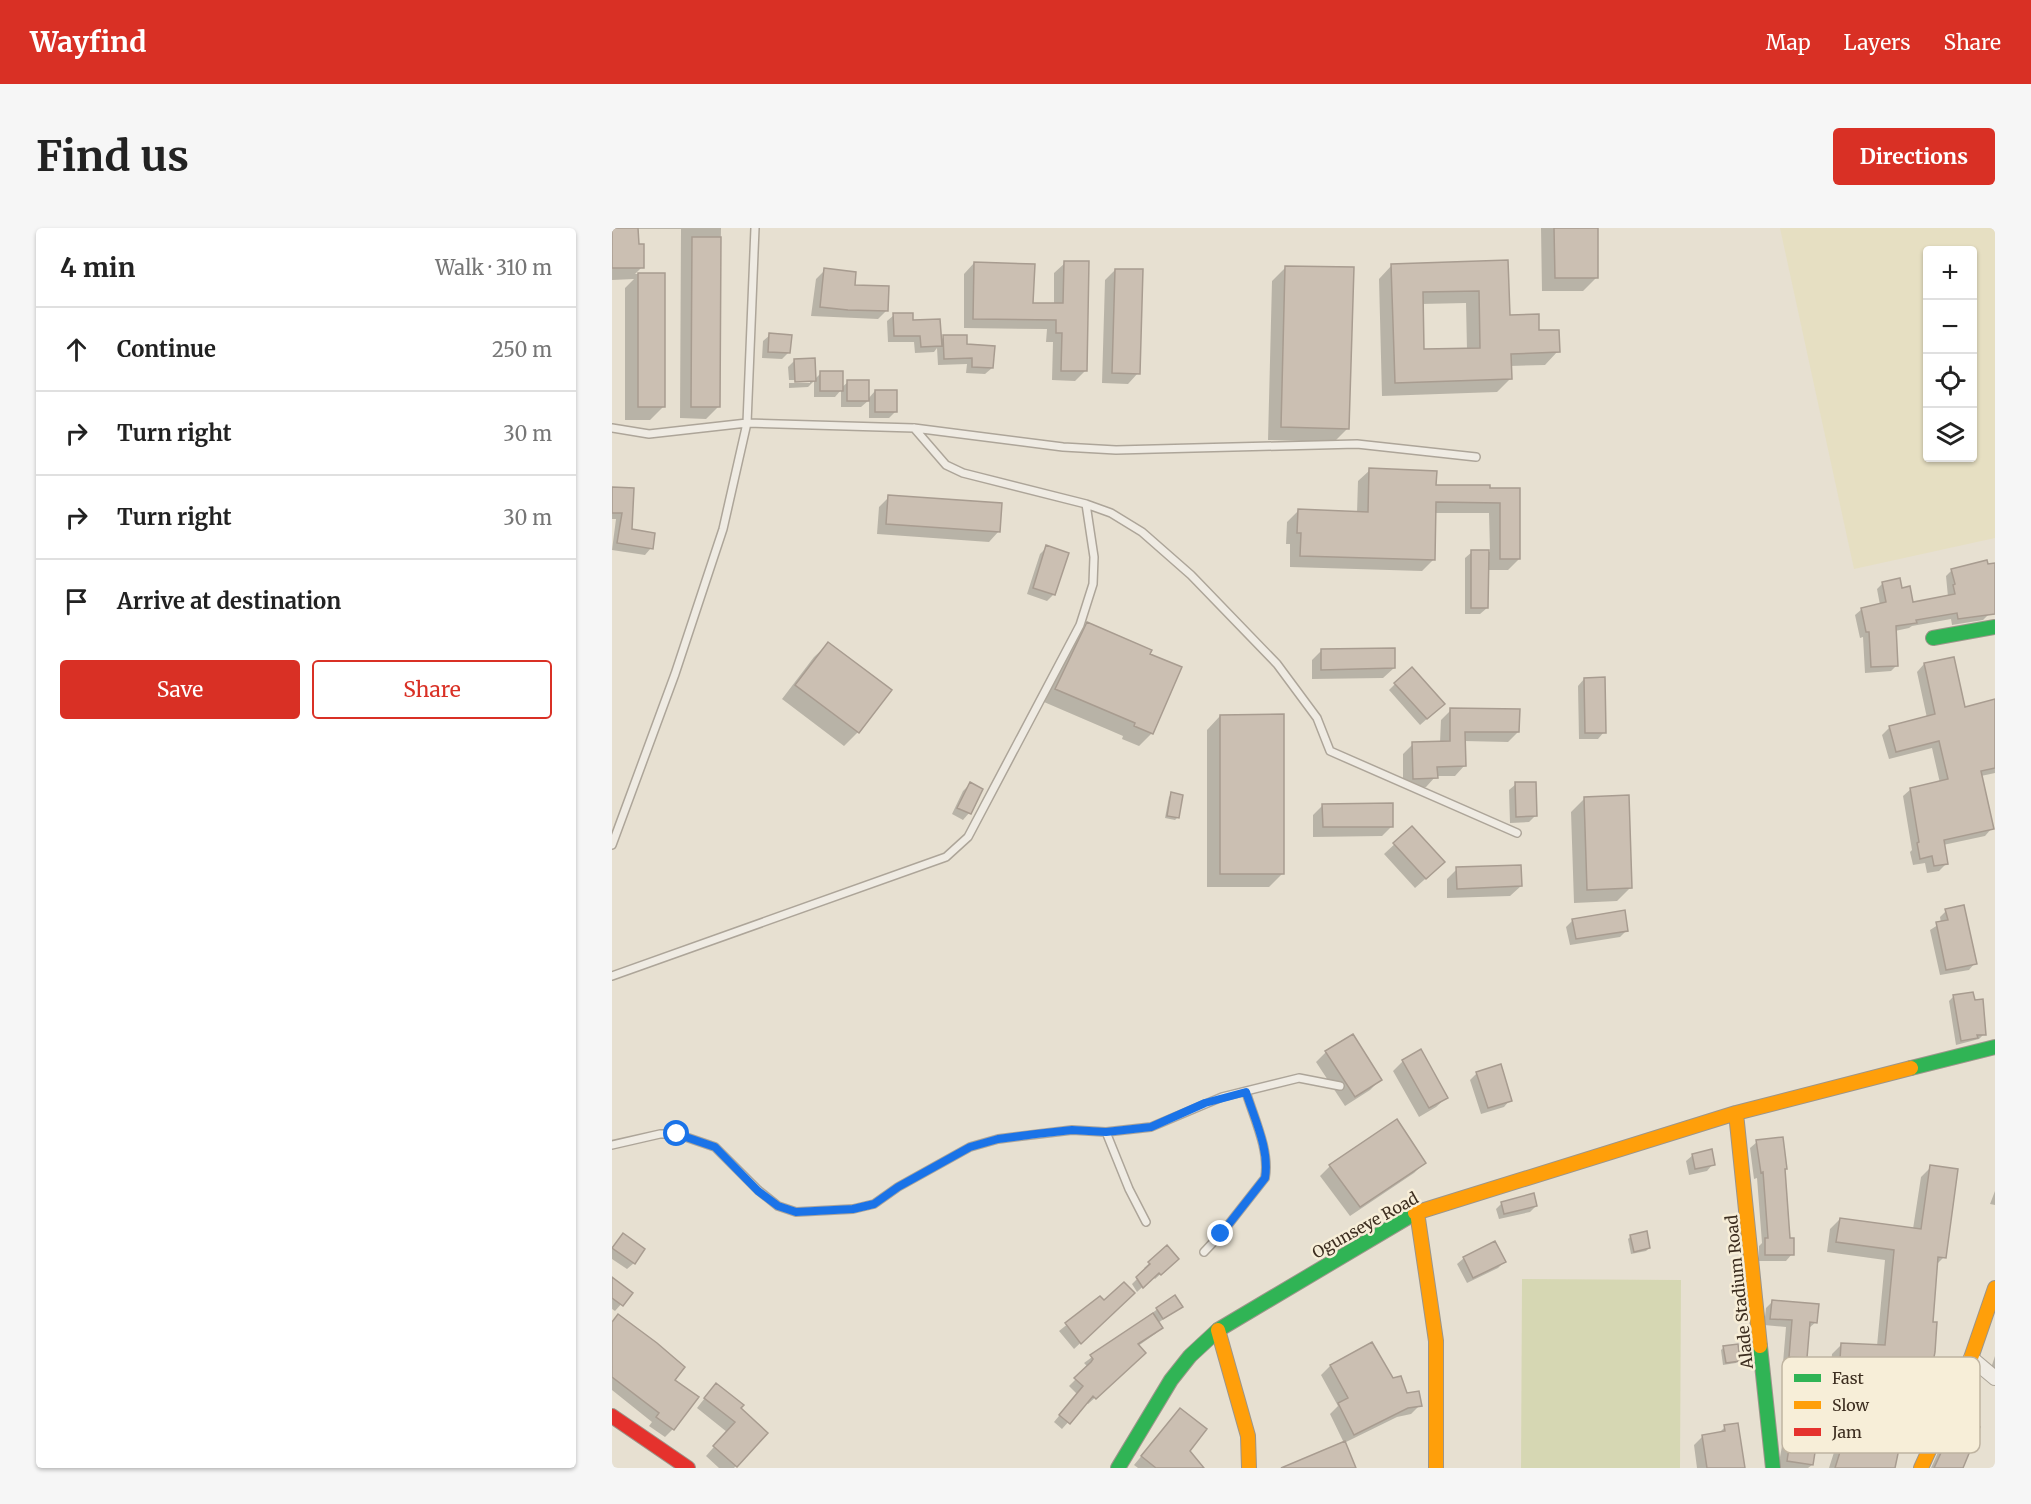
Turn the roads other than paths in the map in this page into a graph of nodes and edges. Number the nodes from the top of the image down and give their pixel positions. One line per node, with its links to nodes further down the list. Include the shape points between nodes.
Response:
1 (755, 228): 2 (lane)
2 (747, 423): 3 (lane, via 649,434); 4 (lane); 10 (lane, via 713,561)
3 (612, 428)
4 (914, 428): 5 (lane, via 1116,450 1357,444); 6 (lane, via 946,465 963,473)
5 (1476, 457)
6 (1086, 504): 9 (lane, via 1111,513 1142,532 1191,575 1277,664 1317,718 1330,751); 11 (lane, via 1094,557 1093,584 1080,625 968,837 946,857)
7 (1995, 627): 8 (street)
8 (1933, 638)
9 (1516, 833)
10 (612, 845)
11 (612, 976)
12 (1995, 1047): 15 (street, Ogunseye Road)
13 (1340, 1086): 14 (lane, via 1299,1078)
14 (1246, 1092): 16 (lane, via 1205,1103 1151,1127); 20 (lane, via 1264,1151 1265,1178)
15 (1736, 1113): 18 (street, Ogunseye Road); 32 (street, Alade Stadium Road)
16 (1106, 1132): 17 (lane, via 1072,1130 998,1139 970,1147 874,1204 796,1212 768,1200 715,1147 697,1140 660,1134); 19 (lane)
17 (612, 1145)
18 (1417, 1212): 22 (street, Ogunseye Road); 31 (street, via 1436,1341)
19 (1146, 1222)
20 (1204, 1252)
21 (1995, 1288): 23 (street)
22 (1218, 1330): 29 (street, Ogunseye Road, via 1171,1380); 30 (street, via 1248,1436)
23 (1971, 1357)
24 (1980, 1366): 25 (street)
25 (1995, 1378)
26 (612, 1416): 28 (street)
27 (1927, 1453): 33 (street)
28 (688, 1468)
29 (1118, 1468)
30 (1249, 1468)
31 (1436, 1468)
32 (1773, 1468)
33 (1920, 1468)

